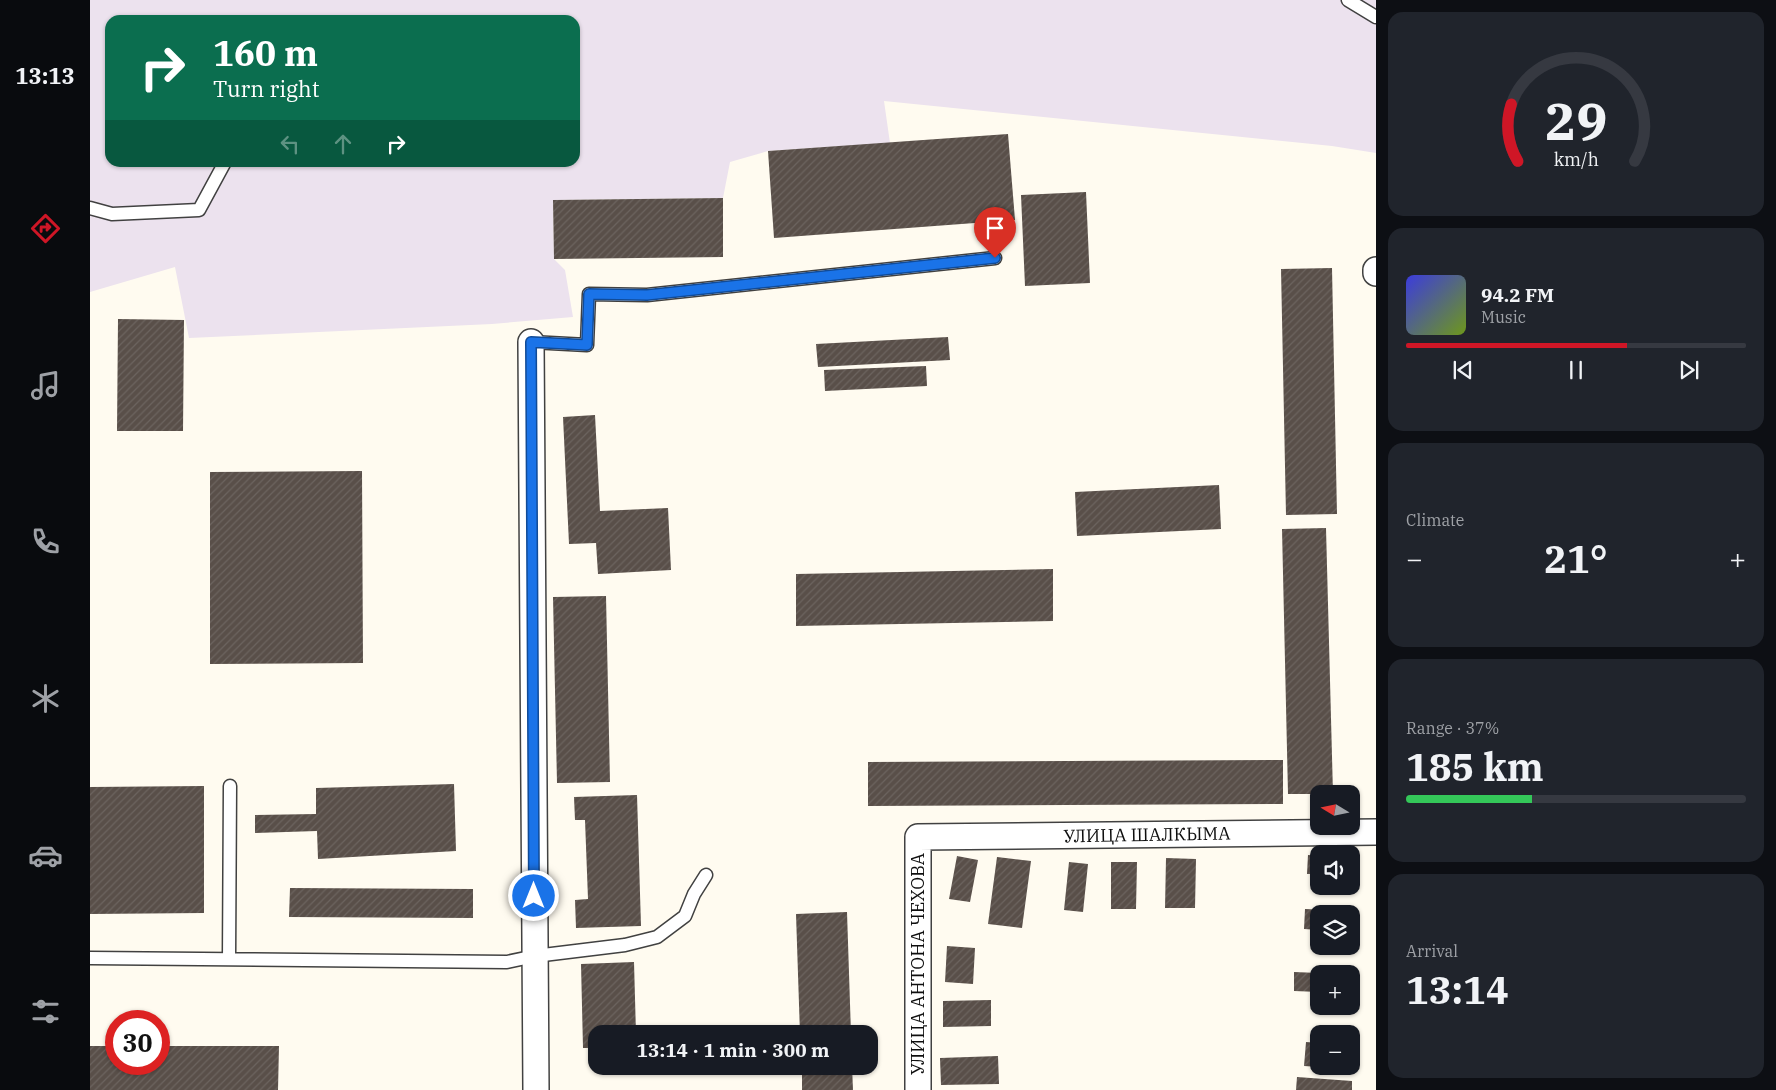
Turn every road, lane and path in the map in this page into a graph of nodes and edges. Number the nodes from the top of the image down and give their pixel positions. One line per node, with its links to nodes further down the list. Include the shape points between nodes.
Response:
1 (1348, 0): 2 (lane)
2 (1376, 17)
3 (223, 167): 4 (lane, via 199,210 112,214)
4 (90, 208)
5 (995, 258): 8 (lane, via 647,295 589,294 587,345)
6 (1376, 266): 7 (lane)
7 (1376, 272)
8 (531, 342): 13 (street)
9 (230, 786): 15 (lane)
10 (1376, 832): 11 (street, УЛИЦА ШАЛКЫМА)
11 (918, 838): 17 (street, УЛИЦА АНТОНА ЧЕХОВА)
12 (706, 875): 13 (lane, via 685,916 657,937 625,945)
13 (535, 956): 15 (lane, via 507,962); 16 (street)
14 (90, 958): 15 (lane)
15 (229, 959)
16 (536, 1090)
17 (918, 1090)

